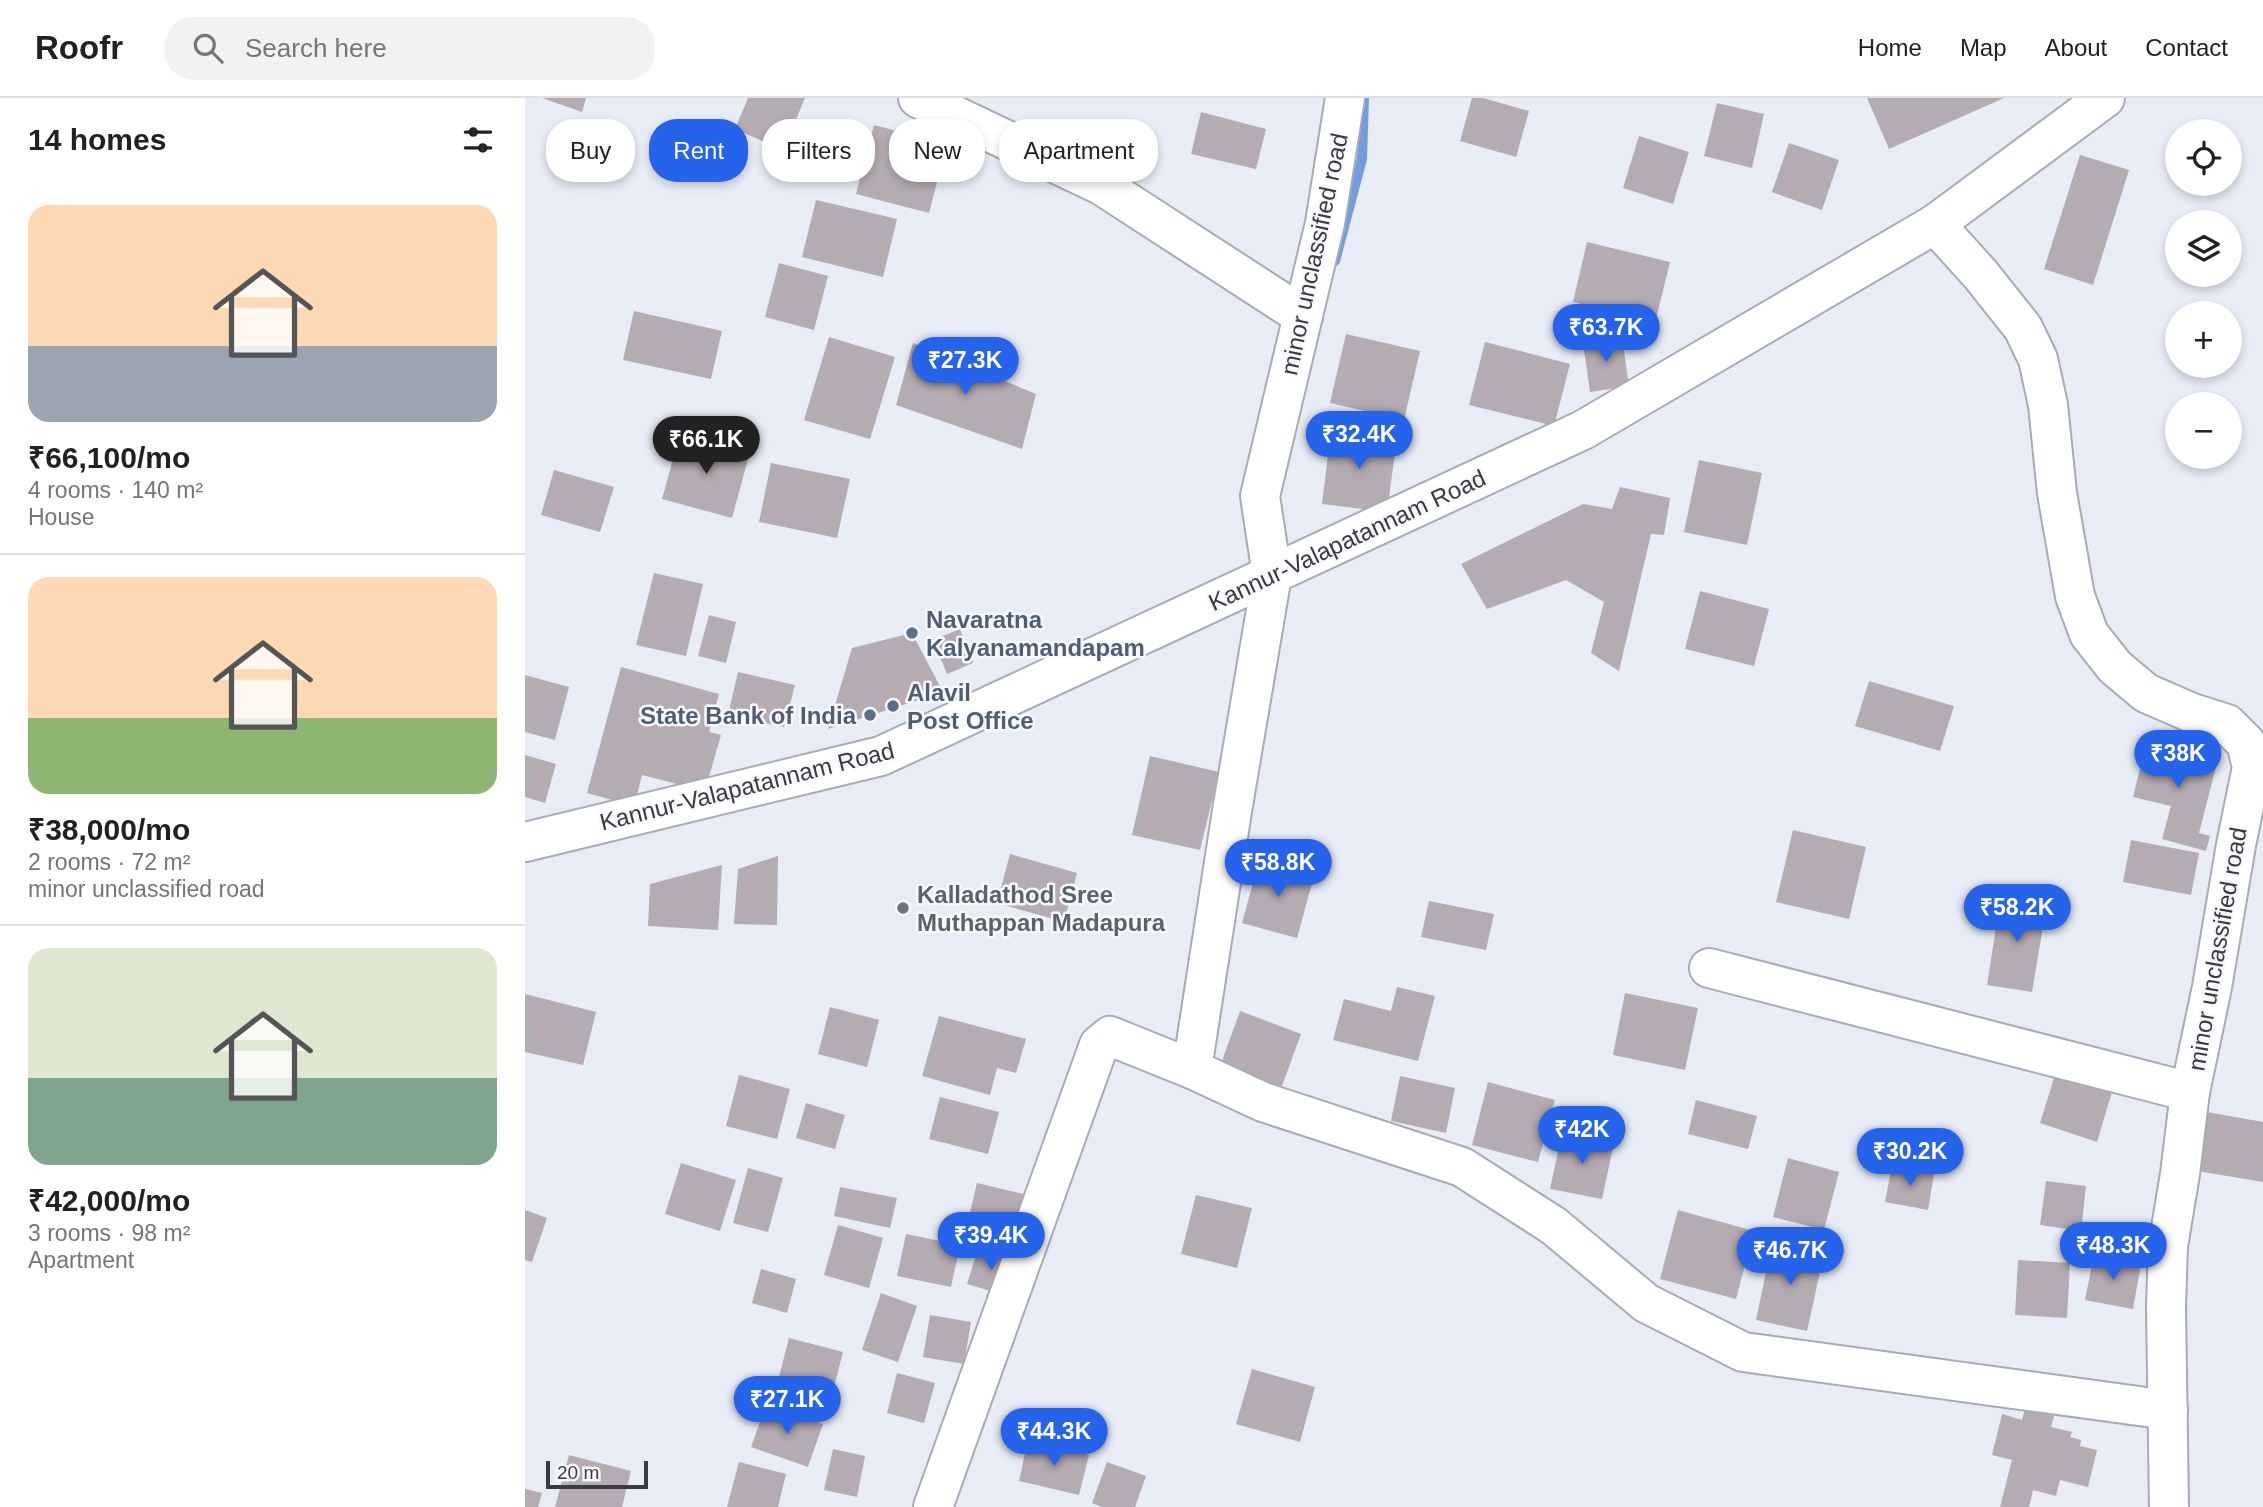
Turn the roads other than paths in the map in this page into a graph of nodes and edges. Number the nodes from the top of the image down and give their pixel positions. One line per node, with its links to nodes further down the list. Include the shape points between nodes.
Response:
1 (918, 98): 5 (street, via 1101,185)
2 (1345, 98): 5 (street, minor unclassified road, via 1325,223)
3 (2105, 98): 4 (street, Kannur-Valapatannam Road)
4 (1935, 224): 6 (street, Kannur-Valapatannam Road, via 1583,430); 10 (street, minor unclassified road, via 2023,328 2038,359 2074,596 2089,634 2115,667 2146,693 2227,724 2246,743 2252,766)
5 (1303, 316): 6 (street, minor unclassified road, via 1260,496)
6 (1272, 575): 7 (street, Kannur-Valapatannam Road, via 881,756); 9 (street, minor unclassified road)
7 (525, 842)
8 (1709, 968): 10 (street)
9 (1192, 1069): 11 (street, via 1263,1102 1462,1167 1554,1226 1646,1303 1743,1352); 12 (street, via 1110,1036 1099,1045)
10 (2190, 1092): 11 (street, minor unclassified road, via 2168,1246)
11 (2168, 1410): 13 (street, minor unclassified road)
12 (933, 1507)
13 (2169, 1507)

